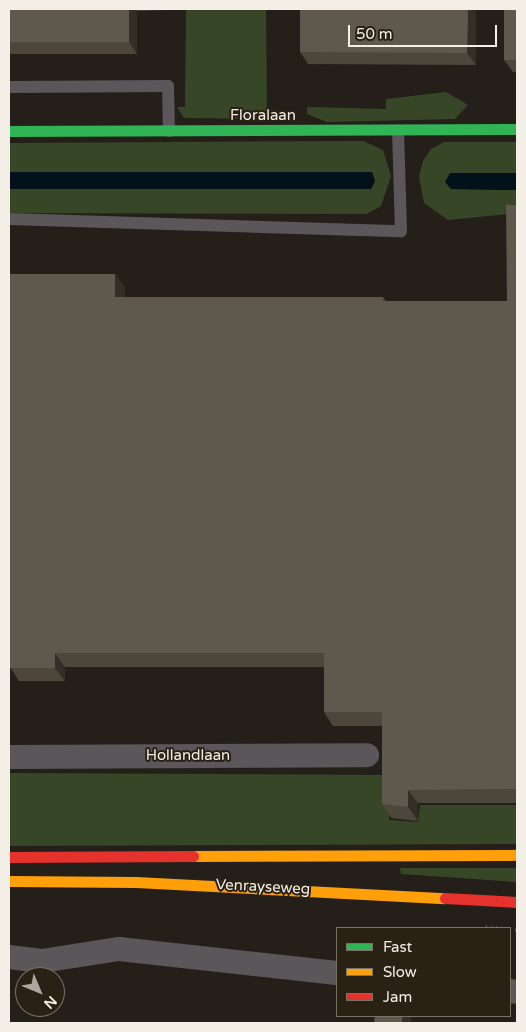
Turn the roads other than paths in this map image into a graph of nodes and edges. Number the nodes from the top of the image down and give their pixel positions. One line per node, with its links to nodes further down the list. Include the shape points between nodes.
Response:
1 (9, 87): 4 (lane, via 168,86)
2 (517, 130): 5 (main road, Floralaan)
3 (9, 131): 4 (main road, Floralaan)
4 (169, 131): 5 (main road, Floralaan)
5 (398, 131): 6 (lane, via 402,231)
6 (9, 219)
7 (367, 755): 8 (street, Hollandlaan)
8 (9, 757)
9 (517, 855): 10 (main road, Venrayseweg)
10 (9, 857)
11 (9, 881): 12 (main road, Venrayseweg, via 136,882)
12 (517, 902)
13 (9, 957): 14 (street, via 42,960 119,949)
14 (336, 973)

